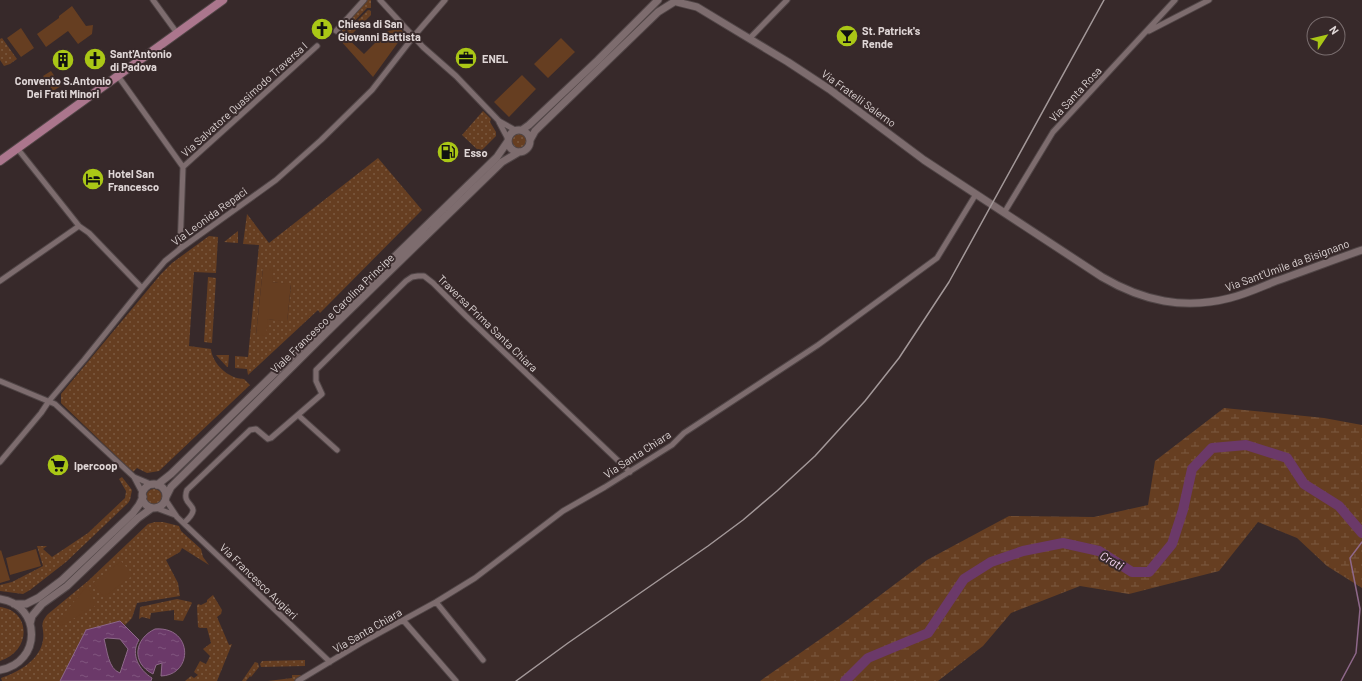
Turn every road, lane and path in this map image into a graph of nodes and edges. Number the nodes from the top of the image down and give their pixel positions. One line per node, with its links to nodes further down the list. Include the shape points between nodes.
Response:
1 (153, 0): 14 (street)
2 (223, 0): 14 (main road)
3 (364, 0): 13 (street)
4 (380, 0): 16 (street)
5 (445, 0): 16 (street, Via Leonida Repaci)
6 (658, 0): 21 (street, Viale Francesco e Carolina Principe, via 529,125)
7 (692, 0): 12 (street, Via Fratelli Salerno)
8 (787, 0): 17 (street)
9 (1175, 0): 15 (street, Via Santa Rosa)
10 (1209, 0): 15 (street)
11 (675, 1): 12 (street, Via Fratelli Salerno); 23 (street, Viale Francesco e Carolina Principe, via 658,12 535,131)
12 (697, 7): 17 (street, Via Fratelli Salerno)
13 (336, 31)
14 (177, 33): 19 (main road)
15 (1145, 33): 29 (street, Via Santa Rosa, via 1053,132)
16 (414, 36): 20 (street); 31 (street, Via Leonida Repaci, via 372,90 321,140 276,180)
17 (750, 38): 28 (street, Via Fratelli Salerno, via 829,89 924,160)
18 (317, 46): 27 (street, Via Salvatore Quasimodo Traversa I)
19 (118, 76): 24 (main road); 27 (street)
20 (499, 121): 21 (street); 22 (street)
21 (518, 130): 22 (street, Viale Francesco e Carolina Principe, via 509,135); 23 (street, via 528,134)
22 (508, 140): 25 (street, via 512,150); 42 (street, Viale Francesco e Carolina Principe, via 497,157 172,474)
23 (530, 140): 25 (street, Viale Francesco e Carolina Principe, via 528,147)
24 (17, 148): 26 (main road); 30 (street)
25 (519, 152): 44 (street, Viale Francesco e Carolina Principe, via 502,162 327,332 171,487)
26 (0, 161)
27 (183, 167): 31 (street)
28 (976, 194): 29 (street, Via Fratelli Salerno); 40 (street, Via Santa Chiara, via 937,258 818,345 723,406 684,433 672,445)
29 (1004, 213): 32 (street, Via Sant'Umile da Bisignano, via 1113,284 1151,299 1175,303 1201,303 1230,298)
30 (79, 226): 33 (street); 34 (street, via 89,233)
31 (180, 249): 34 (street, Via Leonida Repaci, via 165,261)
32 (1362, 250)
33 (0, 281)
34 (142, 288): 36 (street, Via Leonida Repaci)
35 (0, 381): 36 (street)
36 (49, 401): 39 (street, Via Leonida Repaci); 41 (street)
37 (298, 415): 38 (street); 40 (street, Traversa Prima Santa Chiara, via 322,394 316,381 316,370 406,281 412,277 424,276); 47 (street, Traversa Prima Santa Chiara, via 271,438 268,439 256,429 246,433 187,490 186,500 193,512)
38 (337, 450)
39 (0, 462)
40 (630, 472): 49 (street, Via Santa Chiara, via 563,511 475,578)
41 (134, 477): 42 (street); 43 (street)
42 (155, 485): 43 (street, Viale Francesco e Carolina Principe, via 146,488); 44 (street, via 164,489)
43 (143, 496): 45 (street, via 146,504); 50 (street, Viale Francesco e Carolina Principe, via 133,512 62,580 38,598 26,604)
44 (166, 498): 45 (street, Viale Francesco e Carolina Principe, via 163,504); 46 (street, Via Francesco Augieri)
45 (154, 508): 46 (street, Via Francesco Augieri); 52 (street, Viale Francesco e Carolina Principe, via 138,518 67,586 42,604 32,616)
46 (175, 515): 47 (street, Via Francesco Augieri)
47 (184, 523): 54 (street, Via Francesco Augieri)
48 (0, 599): 50 (street)
49 (436, 602): 51 (street, Via Santa Chiara); 53 (street)
50 (14, 604): 52 (street, via 21,609)
51 (403, 620): 54 (street, Via Santa Chiara); 57 (street)
52 (30, 624): 55 (street, via 31,642 26,654 18,663)
53 (483, 660)
54 (330, 662): 56 (street, Via Santa Chiara)
55 (0, 670)
56 (298, 681)
57 (456, 681)

